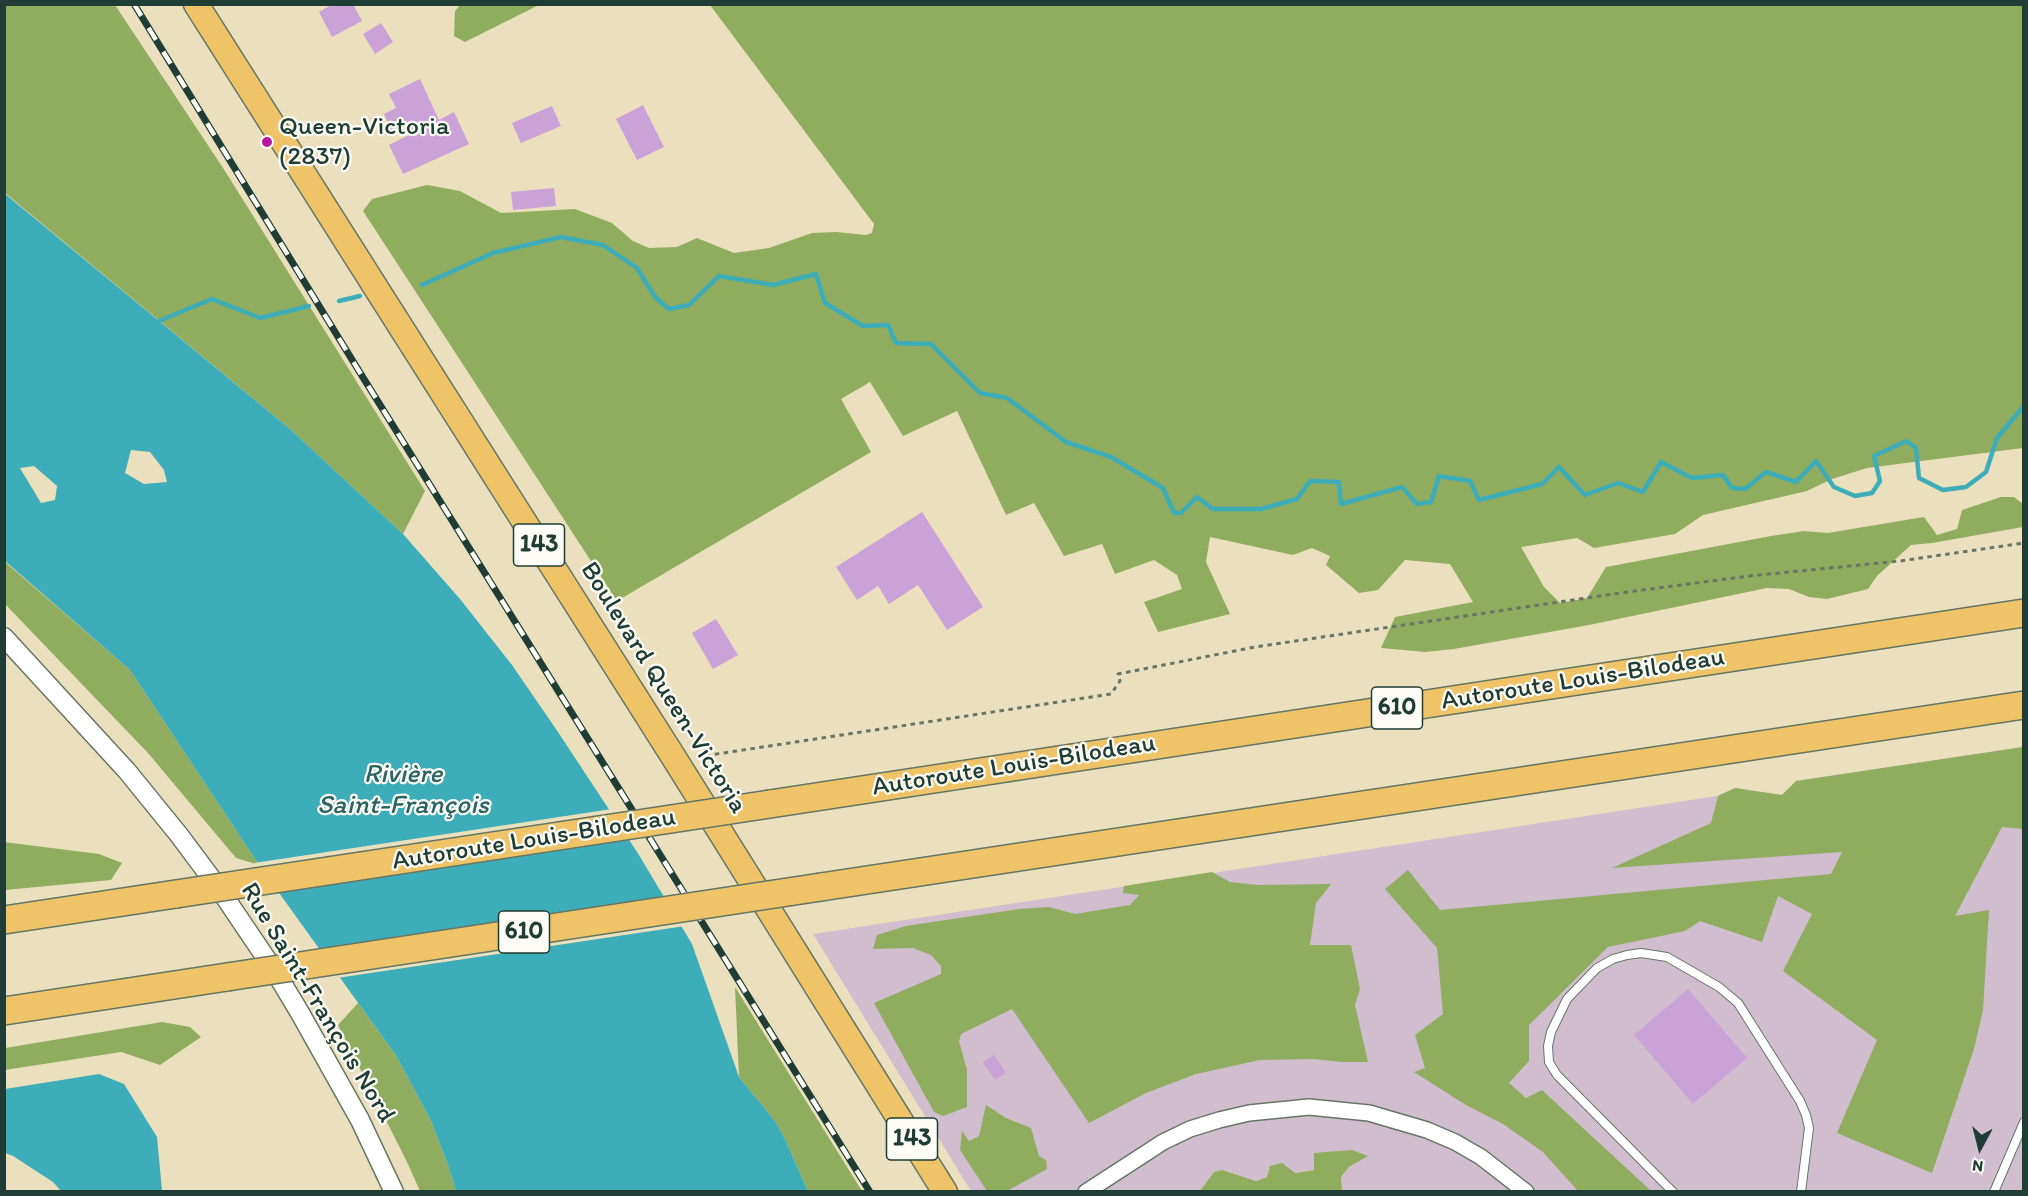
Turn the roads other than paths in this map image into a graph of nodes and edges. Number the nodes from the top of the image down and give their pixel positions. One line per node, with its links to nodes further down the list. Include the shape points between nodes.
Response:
1 (196, 4): 11 (main road, Boulevard Queen-Victoria / 143)
2 (2024, 614): 7 (highway, Autoroute Louis-Bilodeau / 610, bridge)
3 (4, 637): 5 (street, Rue Saint-François Nord)
4 (4, 651): 5 (street, Rue Saint-François Nord)
5 (46, 682): 10 (street, Rue Saint-François Nord, via 133,777 229,903 310,1031)
6 (2024, 705): 8 (highway, 610, bridge)
7 (4, 920)
8 (4, 1011)
9 (2024, 1122): 16 (lane)
10 (394, 1191)
11 (945, 1191)
12 (1086, 1191): 13 (street, via 1163,1142 1191,1129 1249,1113 1309,1107 1369,1113 1427,1130 1481,1157)
13 (1526, 1191)
14 (1673, 1191): 15 (lane, via 1557,1075 1549,1062 1551,1032 1567,999 1597,968 1628,955 1667,957 1719,987 1737,1003 1806,1115 1809,1128)
15 (1801, 1191)
16 (1994, 1191)

